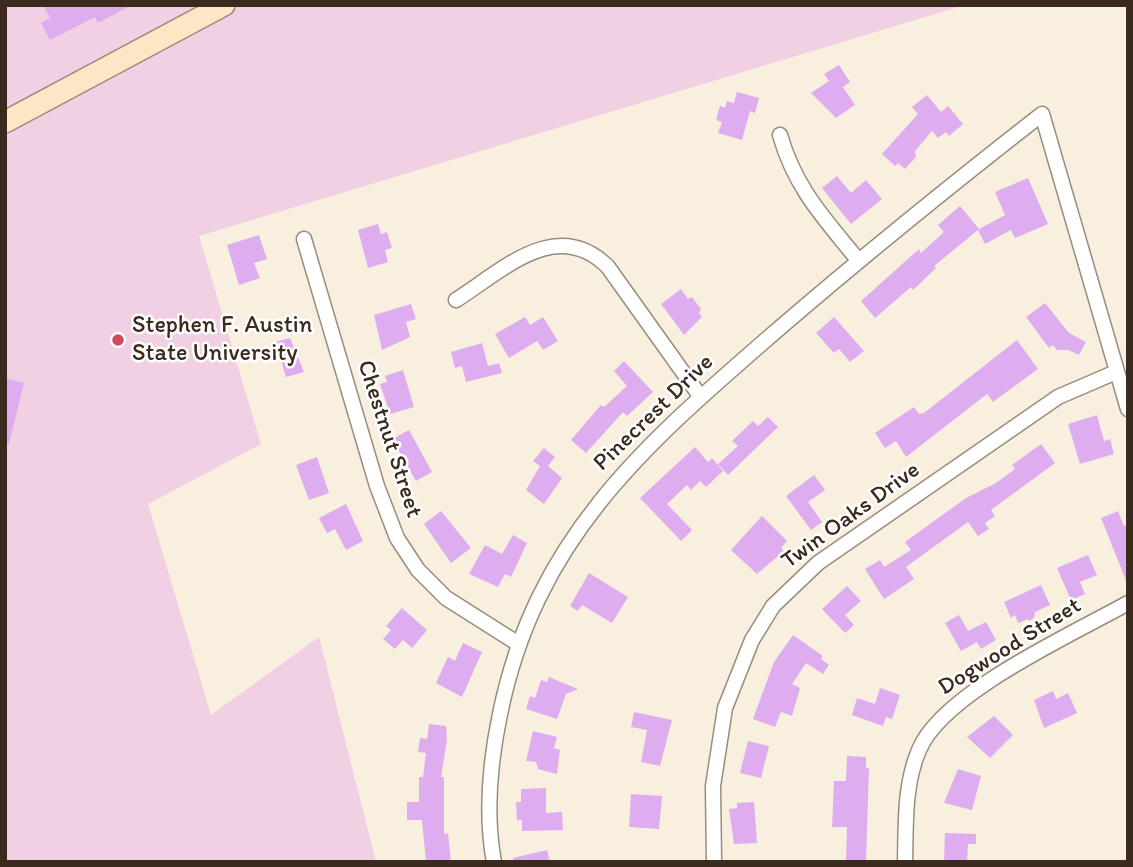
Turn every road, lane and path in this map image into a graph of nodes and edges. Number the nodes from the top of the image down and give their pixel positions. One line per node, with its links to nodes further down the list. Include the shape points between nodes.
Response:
1 (224, 5): 2 (main road)
2 (5, 122)
3 (780, 135): 5 (street, via 802,191)
4 (304, 239): 11 (street, Chestnut Street, via 377,486 397,538 418,570 446,598)
5 (858, 260): 7 (street, Pinecrest Drive, via 1042,114); 8 (street, Pinecrest Drive)
6 (456, 300): 8 (street, via 543,247 567,244 589,250 608,267)
7 (1116, 372): 9 (street); 13 (street, Twin Oaks Drive, via 1058,397 818,563 774,606 752,640 725,708 713,786)
8 (700, 397): 11 (street, Pinecrest Drive, via 588,514 545,582)
9 (1128, 409)
10 (1128, 603): 14 (street, Dogwood Street, via 992,680 940,718 914,762)
11 (517, 643): 12 (street, Pinecrest Drive, via 491,773 489,819)
12 (494, 862)
13 (714, 862)
14 (905, 862)

